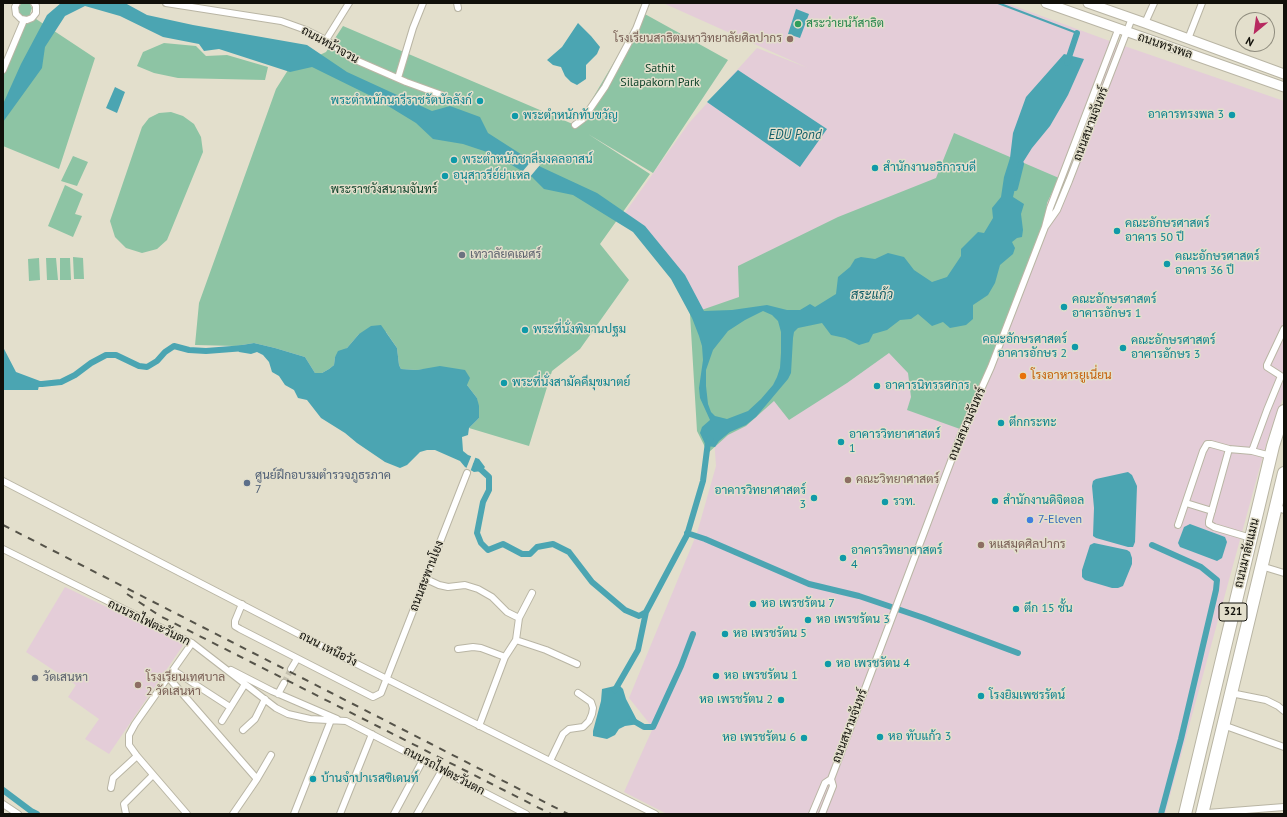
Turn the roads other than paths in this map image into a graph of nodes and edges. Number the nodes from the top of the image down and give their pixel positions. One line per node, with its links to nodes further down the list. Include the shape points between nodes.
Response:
1 (16, 3): 12 (street, via 16,14)
2 (34, 3): 12 (street, via 34,16)
3 (167, 3): 16 (street, ถนนหน้าจวน, via 281,21)
4 (349, 3): 16 (street)
5 (423, 3): 19 (street)
6 (646, 3): 22 (street, via 636,29 606,87 583,119)
7 (1046, 3): 14 (main road, ถนนทรงพล)
8 (1088, 3): 11 (main road, ถนนทรงพล)
9 (1154, 3): 13 (street)
10 (1202, 3): 15 (street)
11 (1132, 18): 13 (main road, ถนนทรงพล); 14 (street, ถนนสนามจันทร์)
12 (24, 20): 17 (street)
13 (1145, 23): 15 (main road, ถนนทรงพล)
14 (1123, 31): 20 (main road, ถนนทรงพล); 23 (street, ถนนสนามจันทร์, via 1050,208); 23 (street, ถนนสนามจันทร์, via 1057,210)
15 (1188, 39): 18 (main road, ถนนทรงพล)
16 (326, 40): 19 (street, ถนนหน้าจวน, via 351,58)
17 (3, 68)
18 (1284, 74)
19 (398, 78): 21 (street, ถนนหน้าจวน)
20 (1284, 87)
21 (442, 95)
22 (575, 125)
23 (1045, 227): 79 (street, ถนนสนามจันทร์, via 993,362 962,432)
24 (1284, 329): 25 (street, via 1266,365)
25 (1283, 374): 28 (street)
26 (1284, 410): 29 (highway, ถนนมาลัยแมน / 321)
27 (1229, 449): 28 (street); 33 (street, via 1207,444); 35 (street)
28 (1252, 451): 29 (street)
29 (1271, 456): 37 (highway, ถนนมาลัยแมน / 321)
30 (467, 473): 41 (street, ถนนสะพานโยง)
31 (1284, 473): 34 (highway, ถนนมาลัยแมน / 321)
32 (3, 481): 43 (street, ถนน เหนือวัง)
33 (1186, 503): 35 (street); 36 (street)
34 (1280, 509): 39 (highway, ถนนมาลัยแมน / 321)
35 (1212, 511): 37 (street, via 1209,524 1214,528)
36 (1178, 525)
37 (1251, 538): 81 (highway, ถนนมาลัยแมน / 321)
38 (3, 549): 46 (street, ถนนรถไฟตะวันตก)
39 (1261, 566): 40 (street); 59 (highway, ถนนมาลัยแมน / 321)
40 (1284, 573)
41 (426, 579): 44 (street, via 448,587 465,585 478,590 492,597 507,612); 55 (street, ถนนสะพานโยง)
42 (532, 593): 44 (street)
43 (242, 604): 49 (street, via 235,621 236,626); 55 (street, ถนน เหนือวัง)
44 (519, 618): 45 (street)
45 (516, 640): 48 (street); 51 (street)
46 (192, 643): 50 (street, ถนนรถไฟตะวันตก); 53 (street)
47 (458, 650): 48 (street, via 481,648)
48 (505, 657): 67 (street)
49 (297, 658): 52 (street); 55 (street, ถนนสะพานโยง, via 373,697 381,693)
50 (218, 663): 57 (street, ถนนรถไฟตะวันตก); 60 (street)
51 (577, 664)
52 (291, 669)
53 (173, 670): 54 (street); 62 (street)
54 (168, 677): 73 (street, via 129,735 129,745); 78 (street)
55 (387, 679): 67 (street, ถนน เหนือวัง)
56 (284, 683): 60 (street)
57 (245, 684): 61 (street, ถนนรถไฟตะวันตก); 62 (street)
58 (578, 693): 75 (street, via 591,702 592,714 583,727 569,729 564,734)
59 (1230, 693): 63 (street, via 1266,700); 68 (highway, ถนนมาลัยแมน / 321)
60 (278, 694): 65 (street)
61 (266, 700): 64 (street, ถนนรถไฟตะวันตก, via 288,714); 69 (street, via 255,719)
62 (230, 707): 66 (street)
63 (1284, 711)
64 (331, 720): 65 (street, ถนนรถไฟตะวันตก); 88 (street)
65 (340, 720): 70 (street, ถนนรถไฟตะวันตก)
66 (222, 721)
67 (479, 726): 75 (street, ถนน เหนือวัง)
68 (1222, 727): 71 (street); 98 (highway, ถนนมาลัยแมน / 321)
69 (243, 730)
70 (372, 734): 74 (street, ถนนรถไฟตะวันตก); 89 (street)
71 (1284, 747)
72 (271, 755): 78 (street)
73 (137, 756): 77 (street); 80 (street, via 113,778)
74 (423, 760): 76 (street, ถนนรถไฟตะวันตก); 90 (street)
75 (550, 761): 93 (street, ถนน เหนือวัง)
76 (442, 770): 91 (street); 92 (street, ถนนรถไฟตะวันตก)
77 (154, 775): 85 (street, via 124,804); 86 (street)
78 (257, 779): 87 (street)
79 (831, 779): 94 (street, ถนนสนามจันทร์, via 825,783); 95 (street, ถนนสนามจันทร์, via 833,786)
80 (111, 788)
81 (1190, 790): 96 (highway); 97 (highway, ถนนมาลัยแมน / 321)
82 (3, 804): 84 (street)
83 (1284, 807): 98 (street)
84 (18, 814)
85 (126, 814)
86 (187, 814)
87 (233, 814)
88 (294, 814)
89 (340, 814)
90 (394, 814)
91 (417, 814)
92 (526, 814)
93 (655, 814)
94 (812, 814)
95 (822, 814)
96 (1179, 814)
97 (1185, 814)
98 (1205, 814)

